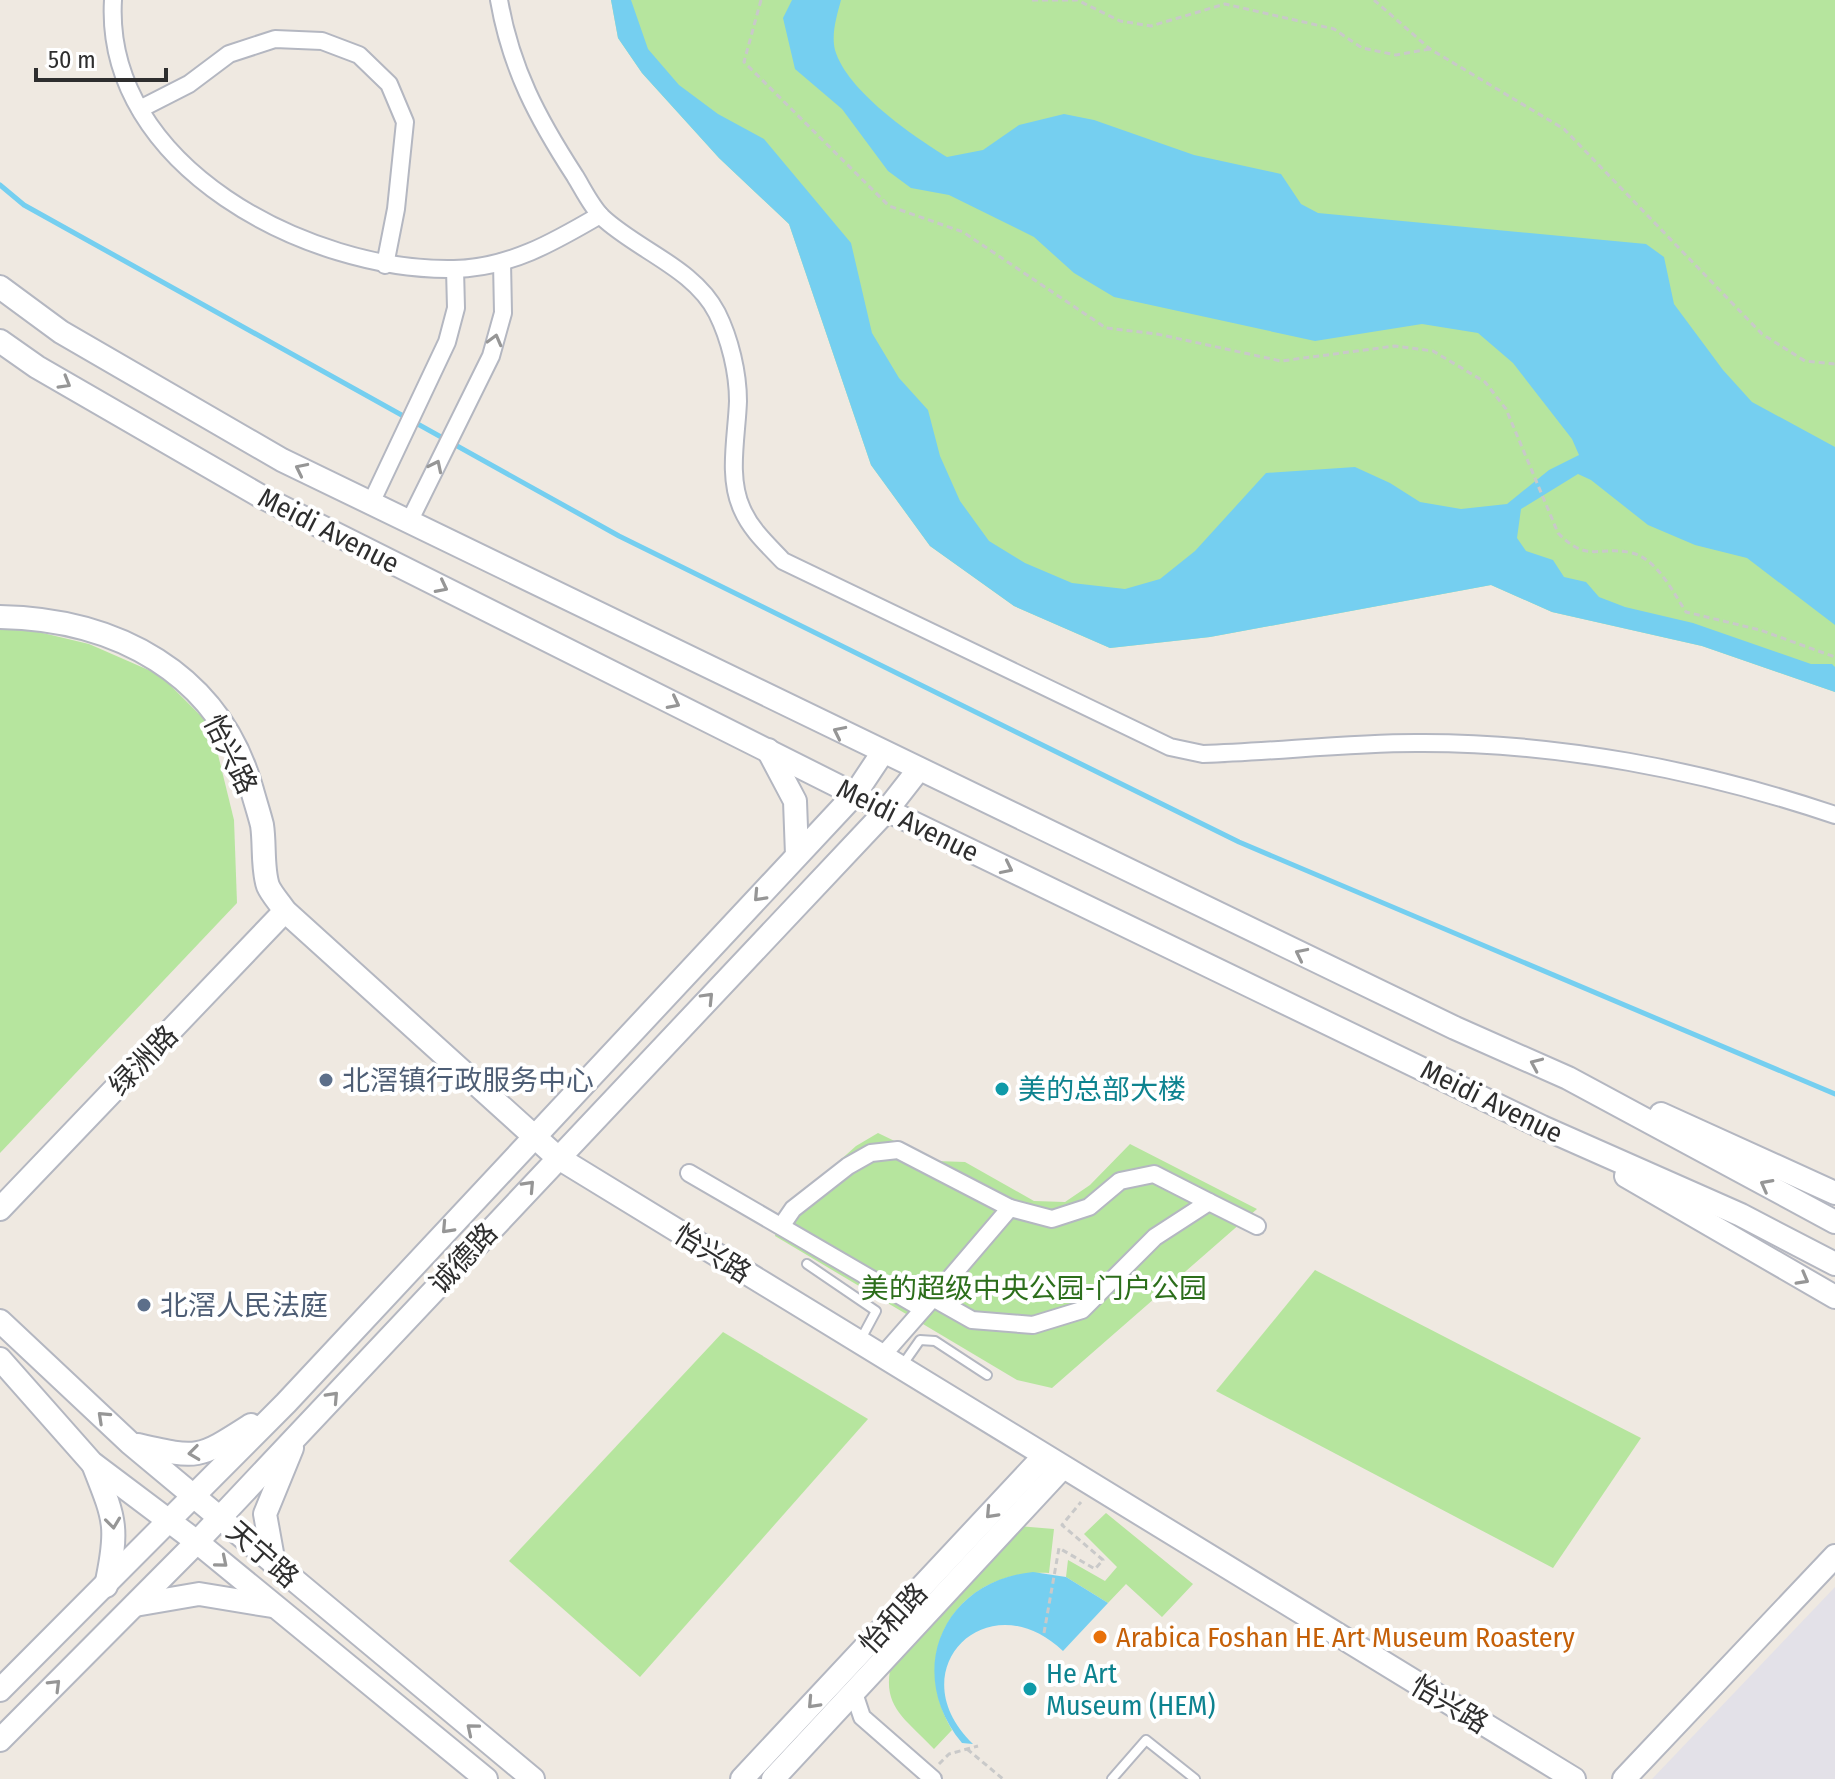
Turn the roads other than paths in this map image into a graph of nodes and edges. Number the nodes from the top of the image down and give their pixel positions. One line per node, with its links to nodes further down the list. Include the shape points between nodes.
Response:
1 (113, 0): 3 (street, via 121,61)
2 (499, 0): 4 (street, via 528,101)
3 (140, 109): 6 (street, via 197,176 235,205 320,248); 6 (street, via 189,84 229,54 275,39 322,41 359,55 389,84 405,122)
4 (600, 215): 5 (street, via 555,242); 18 (street, via 662,258 717,311 731,350 738,397 734,477 741,507 756,533 783,561 829,586 1170,747 1203,754 1417,743 1550,752 1727,782)
5 (502, 262): 7 (street); 11 (street, one-way to 5, via 491,356 503,313)
6 (385, 265): 7 (street)
7 (455, 269): 10 (street, via 456,308 447,342)
8 (0, 287): 10 (main road, Meidi Avenue, one-way to 8, via 282,460 61,332)
9 (0, 341): 13 (main road, Meidi Avenue, one-way to 13, via 262,497)
10 (371, 503): 11 (main road, Meidi Avenue)
11 (409, 522): 14 (main road, Meidi Avenue, one-way to 11)
12 (0, 617): 20 (main road, 怡兴路, via 39,618 129,644 189,681 247,772 261,824 268,885)
13 (768, 750): 16 (main road, Meidi Avenue); 19 (main road, via 795,801)
14 (883, 752): 15 (main road, Meidi Avenue); 16 (main road, 诚德路)
15 (919, 769): 17 (main road, 诚德路); 21 (main road, Meidi Avenue, one-way to 15)
16 (855, 794): 17 (main road, Meidi Avenue); 19 (main road, 诚德路)
17 (887, 810): 22 (main road, Meidi Avenue, one-way to 22); 24 (main road, 诚德路, one-way to 17)
18 (1835, 815)
19 (797, 855): 23 (main road, 诚德路, one-way to 23)
20 (285, 911): 23 (main road, 怡兴路); 29 (main road, 绿洲路)
21 (1568, 1078): 26 (main road, via 1708,1133); 30 (main road, Meidi Avenue, one-way to 21)
22 (1542, 1127): 34 (main road, Meidi Avenue, via 1741,1215); 35 (main road, one-way to 35)
23 (532, 1137): 24 (main road, 怡兴路); 42 (main road, 诚德路, one-way to 42)
24 (557, 1157): 38 (main road, 怡兴路); 43 (main road, 诚德路, one-way to 24)
25 (689, 1173): 31 (street)
26 (1835, 1193)
27 (1209, 1202): 28 (street, via 1154,1174 1120,1181 1089,1207 1052,1219); 32 (street); 36 (street, via 1155,1237 1082,1310 1033,1325 972,1320)
28 (1010, 1208): 31 (street, via 898,1150 871,1153 848,1166 793,1209); 36 (street)
29 (0, 1209)
30 (1835, 1222)
31 (782, 1225): 36 (street)
32 (1257, 1226)
33 (807, 1264): 38 (lane, via 876,1311)
34 (1835, 1264)
35 (1835, 1297)
36 (928, 1303): 40 (street)
37 (0, 1321): 44 (main road, 天宁路, one-way to 37)
38 (859, 1342): 40 (main road, 怡兴路)
39 (0, 1359): 46 (main road, 天宁路)
40 (891, 1362): 41 (lane, via 920,1340 935,1341); 45 (main road, 怡兴路)
41 (987, 1375)
42 (286, 1403): 44 (main road, one-way to 44, via 213,1450 187,1456); 47 (main road, 诚德路)
43 (296, 1437): 48 (main road, 诚德路); 52 (main road, via 265,1514)
44 (130, 1443): 47 (main road, 天宁路)
45 (1053, 1462): 57 (main road, 怡和路); 64 (main road, 怡和路, one-way to 64); 68 (main road, 怡兴路)
46 (92, 1463): 49 (main road, 天宁路); 53 (main road, one-way to 53, via 114,1518)
47 (195, 1494): 48 (main road, 天宁路); 49 (main road, 诚德路)
48 (220, 1516): 50 (main road, 诚德路); 52 (main road, 天宁路)
49 (170, 1522): 50 (main road, 天宁路); 53 (main road, 诚德路)
50 (197, 1542): 54 (main road, 诚德路); 55 (main road, 天宁路, one-way to 55)
51 (1835, 1556): 69 (main road)
52 (274, 1564): 63 (main road, 天宁路, one-way to 52)
53 (106, 1586): 56 (main road, 诚德路)
54 (135, 1605): 55 (main road, via 199,1594); 60 (main road, 诚德路, one-way to 54)
55 (274, 1606): 62 (main road, 天宁路)
56 (0, 1690)
57 (854, 1693): 58 (main road, 怡和路); 59 (street)
58 (832, 1715): 59 (street); 65 (main road, 怡和路)
59 (862, 1717): 61 (street)
60 (0, 1740)
61 (930, 1777)
62 (486, 1779)
63 (533, 1779)
64 (742, 1779)
65 (773, 1779)
66 (1112, 1779): 67 (lane, via 1146,1740)
67 (1195, 1779)
68 (1574, 1779)
69 (1624, 1779)

